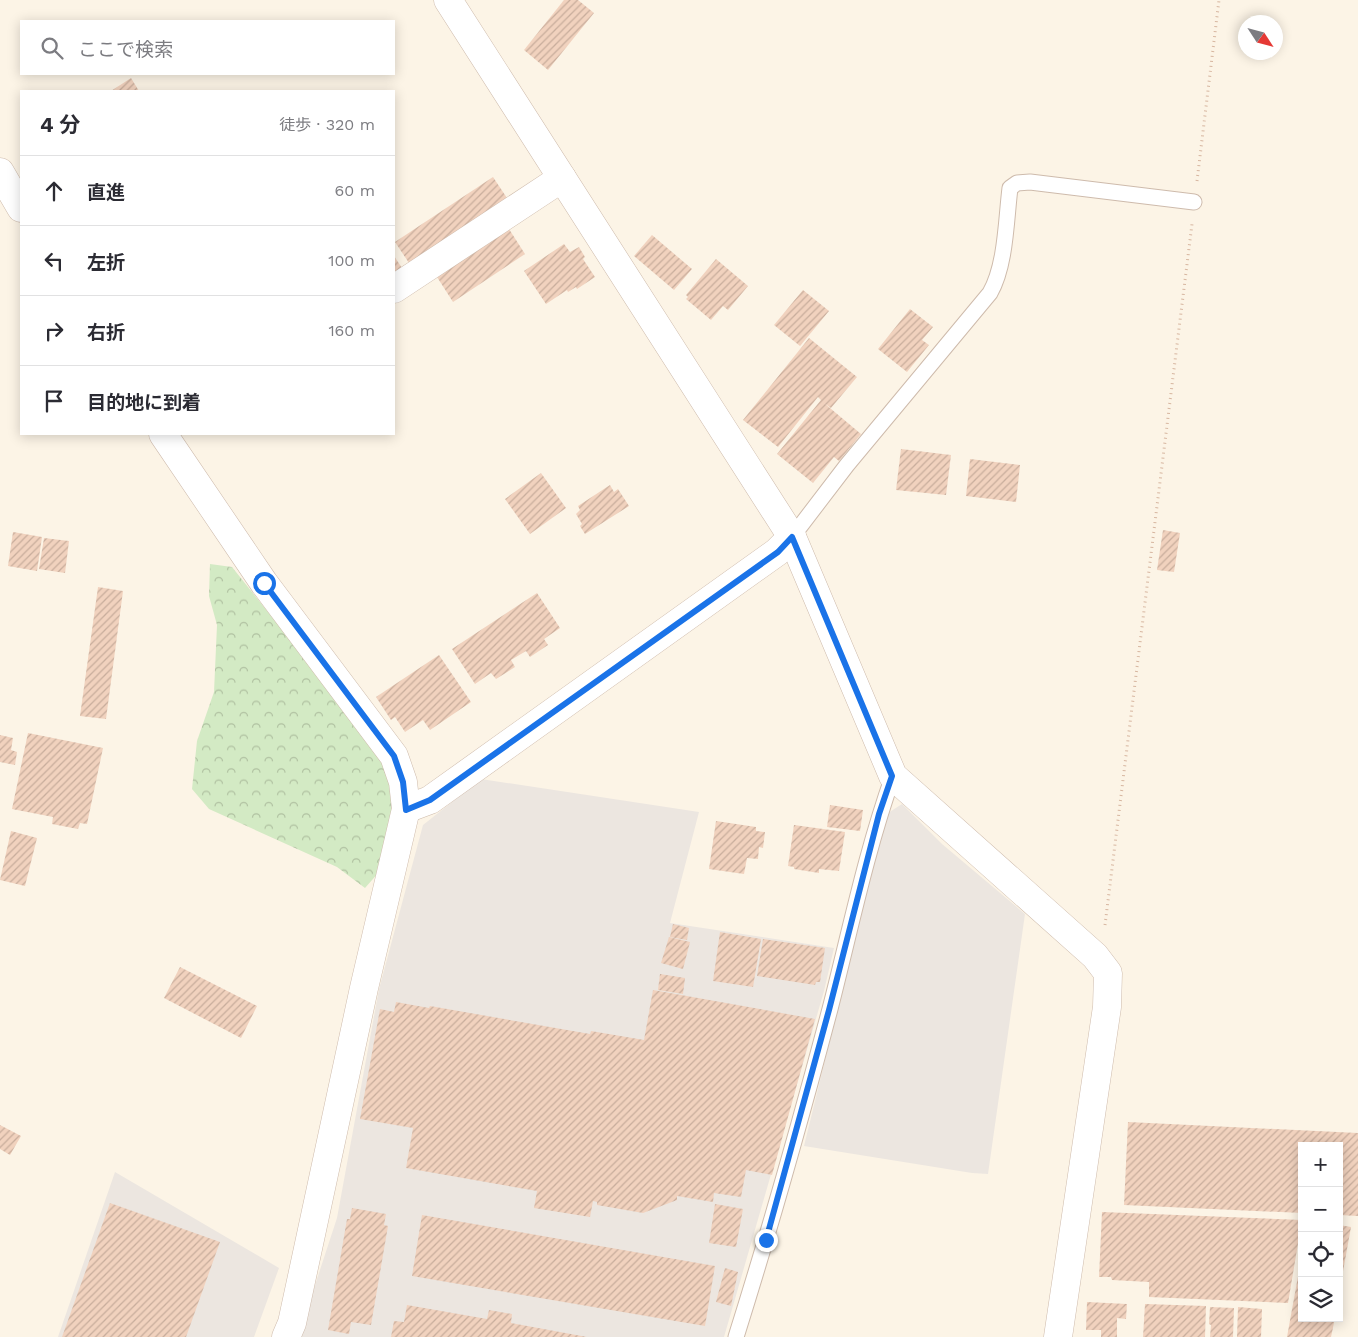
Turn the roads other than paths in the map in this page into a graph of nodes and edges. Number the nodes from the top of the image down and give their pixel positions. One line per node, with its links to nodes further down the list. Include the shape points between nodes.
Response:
1 (448, 0): 3 (street)
2 (0, 172): 5 (street)
3 (562, 178): 6 (street); 8 (street)
4 (1194, 202): 8 (lane, via 1030,182 1016,183 1010,188 1000,269 990,292)
5 (20, 206)
6 (395, 288)
7 (168, 436): 10 (street, via 264,583 394,756 403,782)
8 (792, 537): 9 (street); 10 (street, via 778,552 430,800)
9 (892, 776): 12 (lane, via 879,814 774,1212); 13 (street, via 1095,956 1108,972 1108,1007)
10 (406, 810): 11 (street, via 292,1323)
11 (286, 1337)
12 (736, 1337)
13 (1058, 1337)

